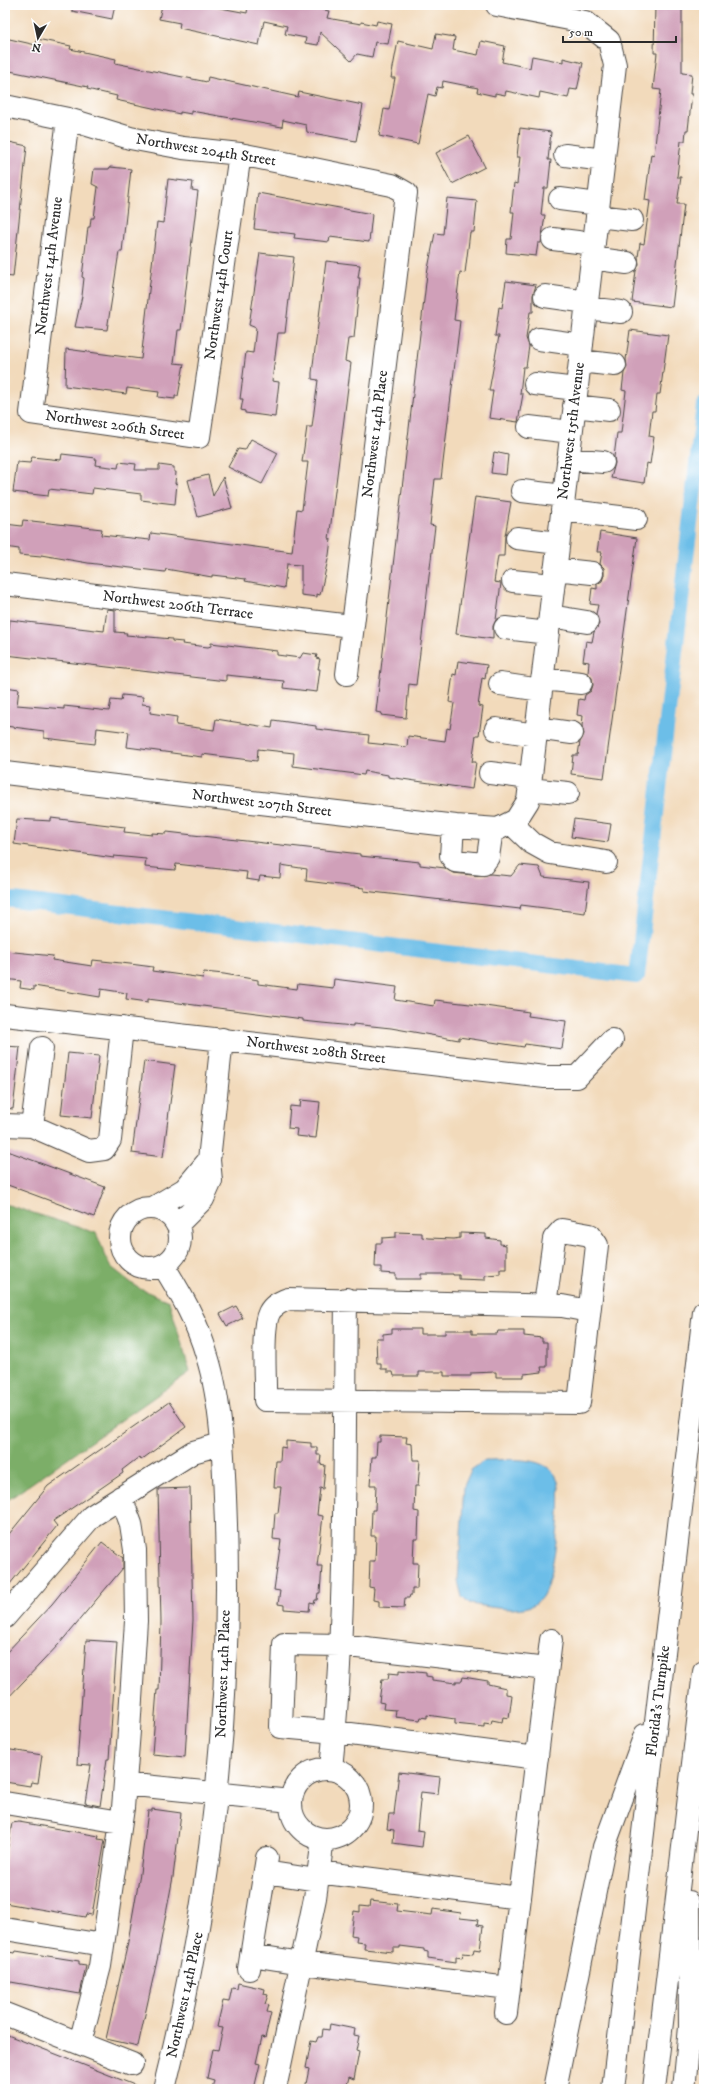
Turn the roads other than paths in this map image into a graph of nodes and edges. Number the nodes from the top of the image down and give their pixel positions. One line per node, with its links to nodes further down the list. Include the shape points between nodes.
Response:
1 (497, 5): 6 (main road, Northwest 15th Avenue, via 586,22 609,40 615,65)
2 (5, 106): 3 (main road, Northwest 204th Street)
3 (68, 119): 4 (main road, Northwest 204th Street, via 130,138 183,148); 23 (main road, Northwest 14th Avenue)
4 (240, 154): 7 (main road, Northwest 204th Street, via 392,185); 26 (main road, Northwest 14th Court)
5 (565, 155): 6 (main road)
6 (604, 160): 9 (main road, Northwest 15th Avenue)
7 (406, 193): 40 (main road, Northwest 14th Place)
8 (560, 199): 9 (main road)
9 (598, 210): 10 (main road); 12 (main road, Northwest 15th Avenue)
10 (632, 220)
11 (553, 239): 12 (main road)
12 (593, 251): 13 (main road); 15 (main road, Northwest 15th Avenue)
13 (627, 263)
14 (545, 296): 15 (main road)
15 (586, 305): 16 (main road); 18 (main road, Northwest 15th Avenue)
16 (621, 312)
17 (539, 339): 18 (main road)
18 (581, 353): 19 (main road); 21 (main road, Northwest 15th Avenue)
19 (615, 365)
20 (535, 384): 21 (main road)
21 (575, 397): 22 (main road); 25 (main road, Northwest 15th Avenue)
22 (609, 410)
23 (31, 413): 26 (main road, Northwest 206th Street)
24 (529, 427): 25 (main road)
25 (571, 432): 27 (main road, Northwest 15th Avenue)
26 (199, 437)
27 (568, 459): 28 (main road); 30 (main road, Northwest 15th Avenue)
28 (603, 462)
29 (522, 491): 30 (main road)
30 (563, 503): 31 (main road); 33 (main road, Northwest 15th Avenue)
31 (636, 519)
32 (517, 538): 33 (main road)
33 (558, 543): 35 (main road, Northwest 15th Avenue)
34 (592, 573): 35 (main road)
35 (554, 577): 36 (main road); 39 (main road, Northwest 15th Avenue)
36 (513, 580)
37 (5, 584): 40 (main road, Northwest 206th Terrace)
38 (587, 622): 39 (main road)
39 (548, 625): 41 (main road); 45 (main road, Northwest 15th Avenue)
40 (351, 626): 42 (main road, Northwest 14th Place)
41 (505, 628)
42 (347, 674)
43 (581, 683): 45 (main road)
44 (500, 684): 45 (main road)
45 (542, 684): 47 (main road, Northwest 15th Avenue)
46 (496, 729): 47 (main road)
47 (536, 732): 48 (main road); 51 (main road, Northwest 15th Avenue)
48 (572, 733)
49 (5, 773): 54 (main road, Northwest 207th Street)
50 (490, 773): 51 (main road)
51 (530, 784): 52 (main road); 53 (main road, Northwest 15th Avenue, via 528,801)
52 (568, 793)
53 (506, 824): 54 (main road, Northwest 207th Street); 54 (main road, via 483,864 455,861 451,856); 55 (main road, via 550,853)
54 (453, 826)
55 (606, 862)
56 (5, 1015): 57 (main road, Northwest 208th Street)
57 (122, 1028): 58 (main road, Northwest 208th Street); 62 (main road, via 110,1140 104,1149 89,1151)
58 (222, 1039): 59 (main road, Northwest 208th Street, via 545,1077 577,1076); 63 (main road)
59 (612, 1040)
60 (42, 1048): 62 (main road)
61 (5, 1125): 62 (main road)
62 (32, 1126)
63 (209, 1160): 64 (main road, via 186,1189); 65 (main road, via 211,1181 203,1199)
64 (153, 1208): 65 (main road, via 172,1217); 66 (main road, via 134,1213 124,1224 120,1239 127,1258 135,1264 145,1268)
65 (177, 1226): 66 (main road, via 180,1244 171,1260)
66 (163, 1265): 72 (main road, Northwest 14th Place, via 191,1312 208,1357 215,1389)
67 (346, 1299): 68 (main road); 71 (main road); 71 (main road, via 288,1298 277,1303 269,1313 266,1333 265,1400)
68 (545, 1305): 69 (main road); 69 (main road, via 554,1240 562,1230 590,1235 597,1244)
69 (589, 1311): 71 (main road, via 579,1403)
70 (704, 1312): 79 (main road, Florida's Turnpike)
71 (345, 1401): 76 (main road)
72 (221, 1444): 73 (main road, via 193,1452); 84 (main road, Northwest 14th Place, via 227,1570 225,1676)
73 (121, 1497): 74 (main road, via 92,1516); 83 (main road, via 131,1524 136,1574 136,1621)
74 (5, 1617)
75 (551, 1640): 77 (main road)
76 (340, 1645): 77 (main road); 80 (main road); 80 (main road, via 284,1644 281,1727)
77 (547, 1669): 81 (main road)
78 (704, 1672): 87 (main road)
79 (657, 1702): 102 (main road, via 604,1848); 103 (main road, Florida's Turnpike)
80 (335, 1732): 81 (main road); 82 (main road)
81 (537, 1758): 91 (main road)
82 (331, 1769): 85 (main road, via 313,1771 302,1778 295,1787); 89 (main road, via 348,1776 356,1785 361,1796 361,1809 358,1821 350,1830 340,1837)
83 (125, 1784): 84 (main road); 88 (main road)
84 (216, 1793): 85 (main road); 100 (main road, Northwest 14th Place, via 199,1929 182,2019)
85 (291, 1801): 89 (main road, via 292,1813 297,1824 306,1833)
86 (5, 1803): 88 (main road)
87 (688, 1811): 104 (main road); 105 (main road, via 690,2026)
88 (121, 1822): 93 (main road)
89 (323, 1839): 90 (main road)
90 (318, 1876): 91 (main road); 94 (main road); 94 (main road, via 266,1865 250,1962)
91 (520, 1898): 95 (main road)
92 (5, 1929): 93 (main road)
93 (103, 1945): 98 (main road, via 90,2010)
94 (302, 1963): 95 (main road); 101 (main road)
95 (509, 1988): 96 (main road)
96 (506, 2013)
97 (5, 2014): 98 (main road)
98 (80, 2044): 99 (main road)
99 (132, 2064)
100 (164, 2089)
101 (275, 2089)
102 (555, 2089)
103 (613, 2089)
104 (654, 2089)
105 (684, 2089)

